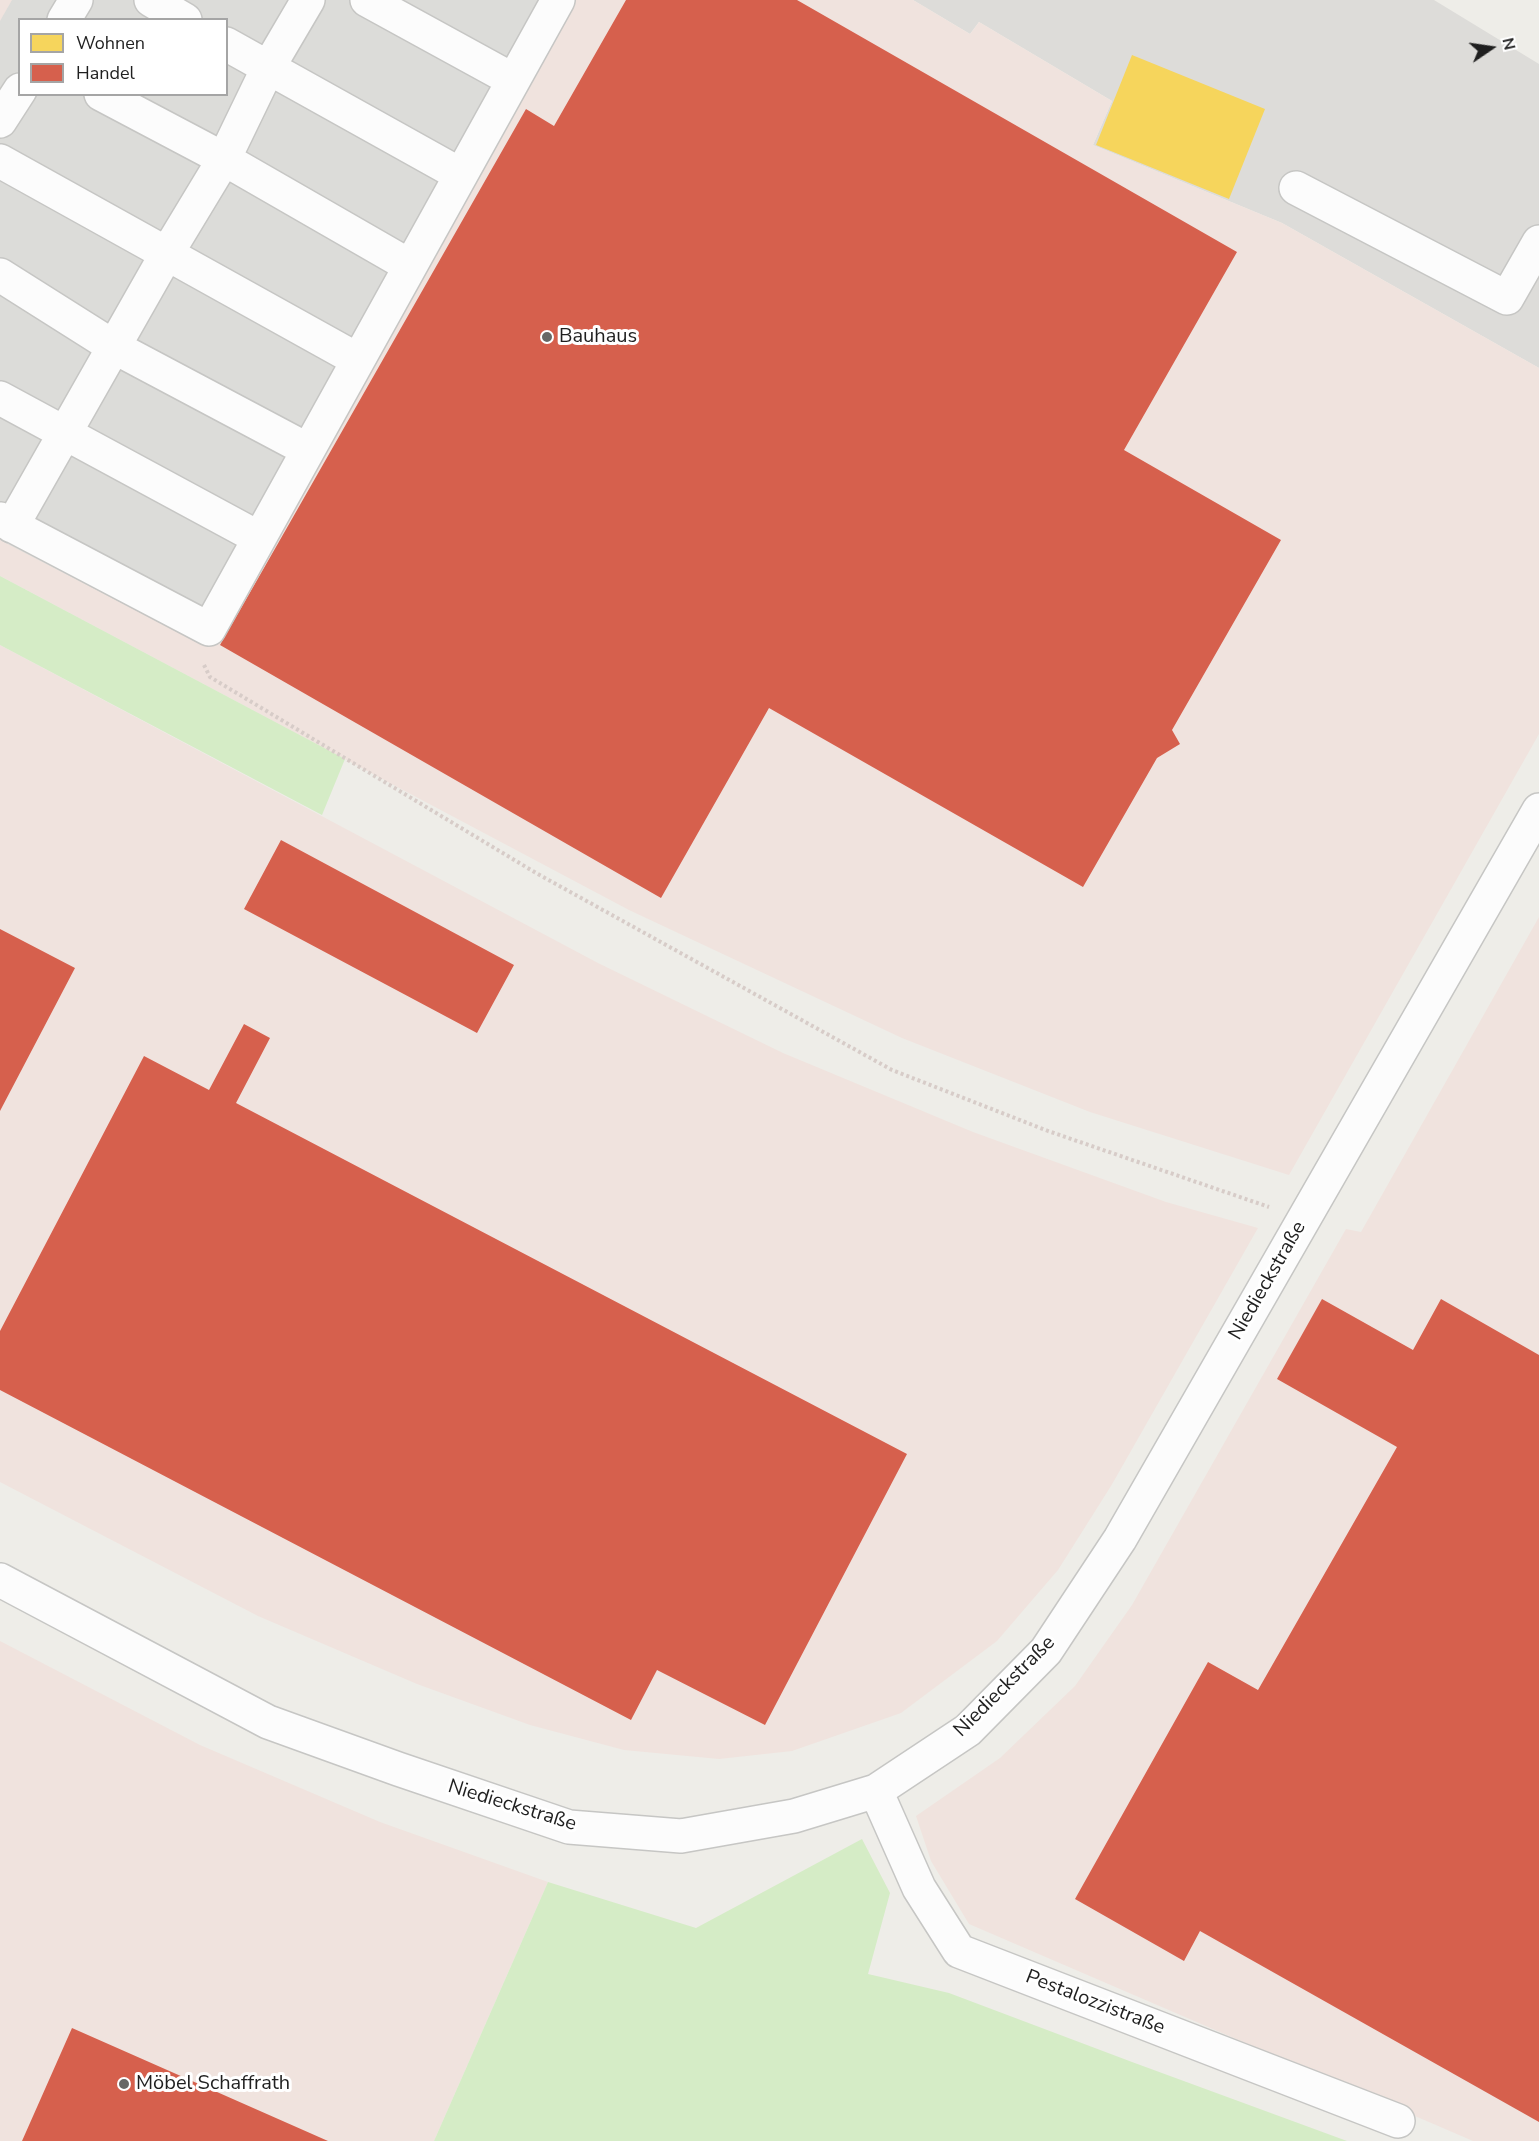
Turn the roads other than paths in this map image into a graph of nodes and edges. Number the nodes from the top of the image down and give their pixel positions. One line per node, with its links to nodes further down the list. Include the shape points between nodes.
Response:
1 (76, 0): 6 (street)
2 (151, 0): 7 (street)
3 (309, 0): 9 (street)
4 (367, 0): 10 (street)
5 (558, 0): 10 (street)
6 (64, 18)
7 (182, 18)
8 (228, 45): 9 (street)
9 (268, 68): 14 (street); 16 (street)
10 (513, 80): 16 (street)
11 (18, 93): 13 (street)
12 (105, 96): 14 (street)
13 (0, 121)
14 (224, 159): 19 (street); 20 (street)
15 (0, 161): 19 (street)
16 (461, 175): 20 (street)
17 (1296, 188): 18 (street, via 1507,298)
18 (1539, 242)
19 (166, 255): 22 (street); 23 (street)
20 (411, 266): 23 (street)
21 (0, 275): 22 (street)
22 (114, 347): 25 (street); 26 (street)
23 (358, 360): 26 (street)
24 (0, 398): 25 (street)
25 (65, 433): 27 (street); 28 (street)
26 (309, 450): 28 (street)
27 (6, 523): 28 (street, via 209,629)
28 (259, 538)
29 (1539, 810): 31 (street, Niedieckstraße, via 1120,1539 1046,1651 969,1730)
30 (0, 1580): 31 (street, Niedieckstraße, via 268,1722 569,1827 681,1836 794,1816)
31 (876, 1791): 32 (street, Pestalozzistraße, via 919,1888 959,1951)
32 (1398, 2121)

